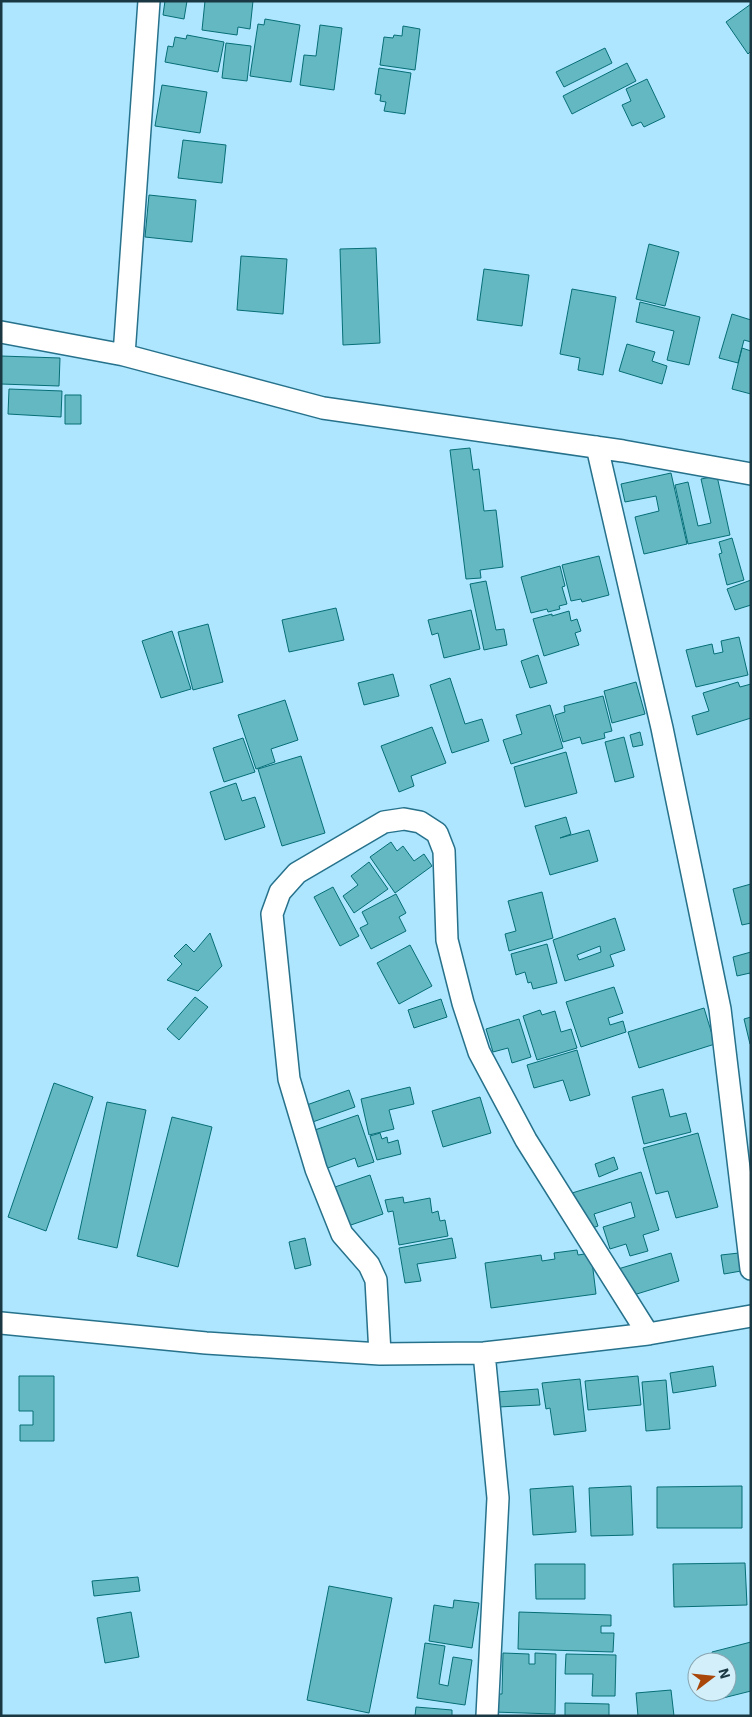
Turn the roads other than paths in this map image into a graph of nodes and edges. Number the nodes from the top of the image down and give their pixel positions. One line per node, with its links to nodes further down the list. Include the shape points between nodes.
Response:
1 (148, 1): 3 (street)
2 (1, 332): 3 (street)
3 (124, 355): 4 (street, via 323,408)
4 (597, 447): 5 (street); 6 (street, via 662,728 720,1009)
5 (751, 474)
6 (751, 1269)
7 (751, 1316): 9 (street)
8 (1, 1323): 11 (street, via 206,1343)
9 (648, 1334): 10 (street); 11 (street, via 526,1140 479,1052 448,940 444,851 437,833 420,822 404,820 384,822 297,873 280,892 272,914 289,1079 316,1169 342,1234 369,1265 376,1280)
10 (484, 1353): 11 (street); 12 (street, via 498,1498)
11 (380, 1354)
12 (487, 1716)

